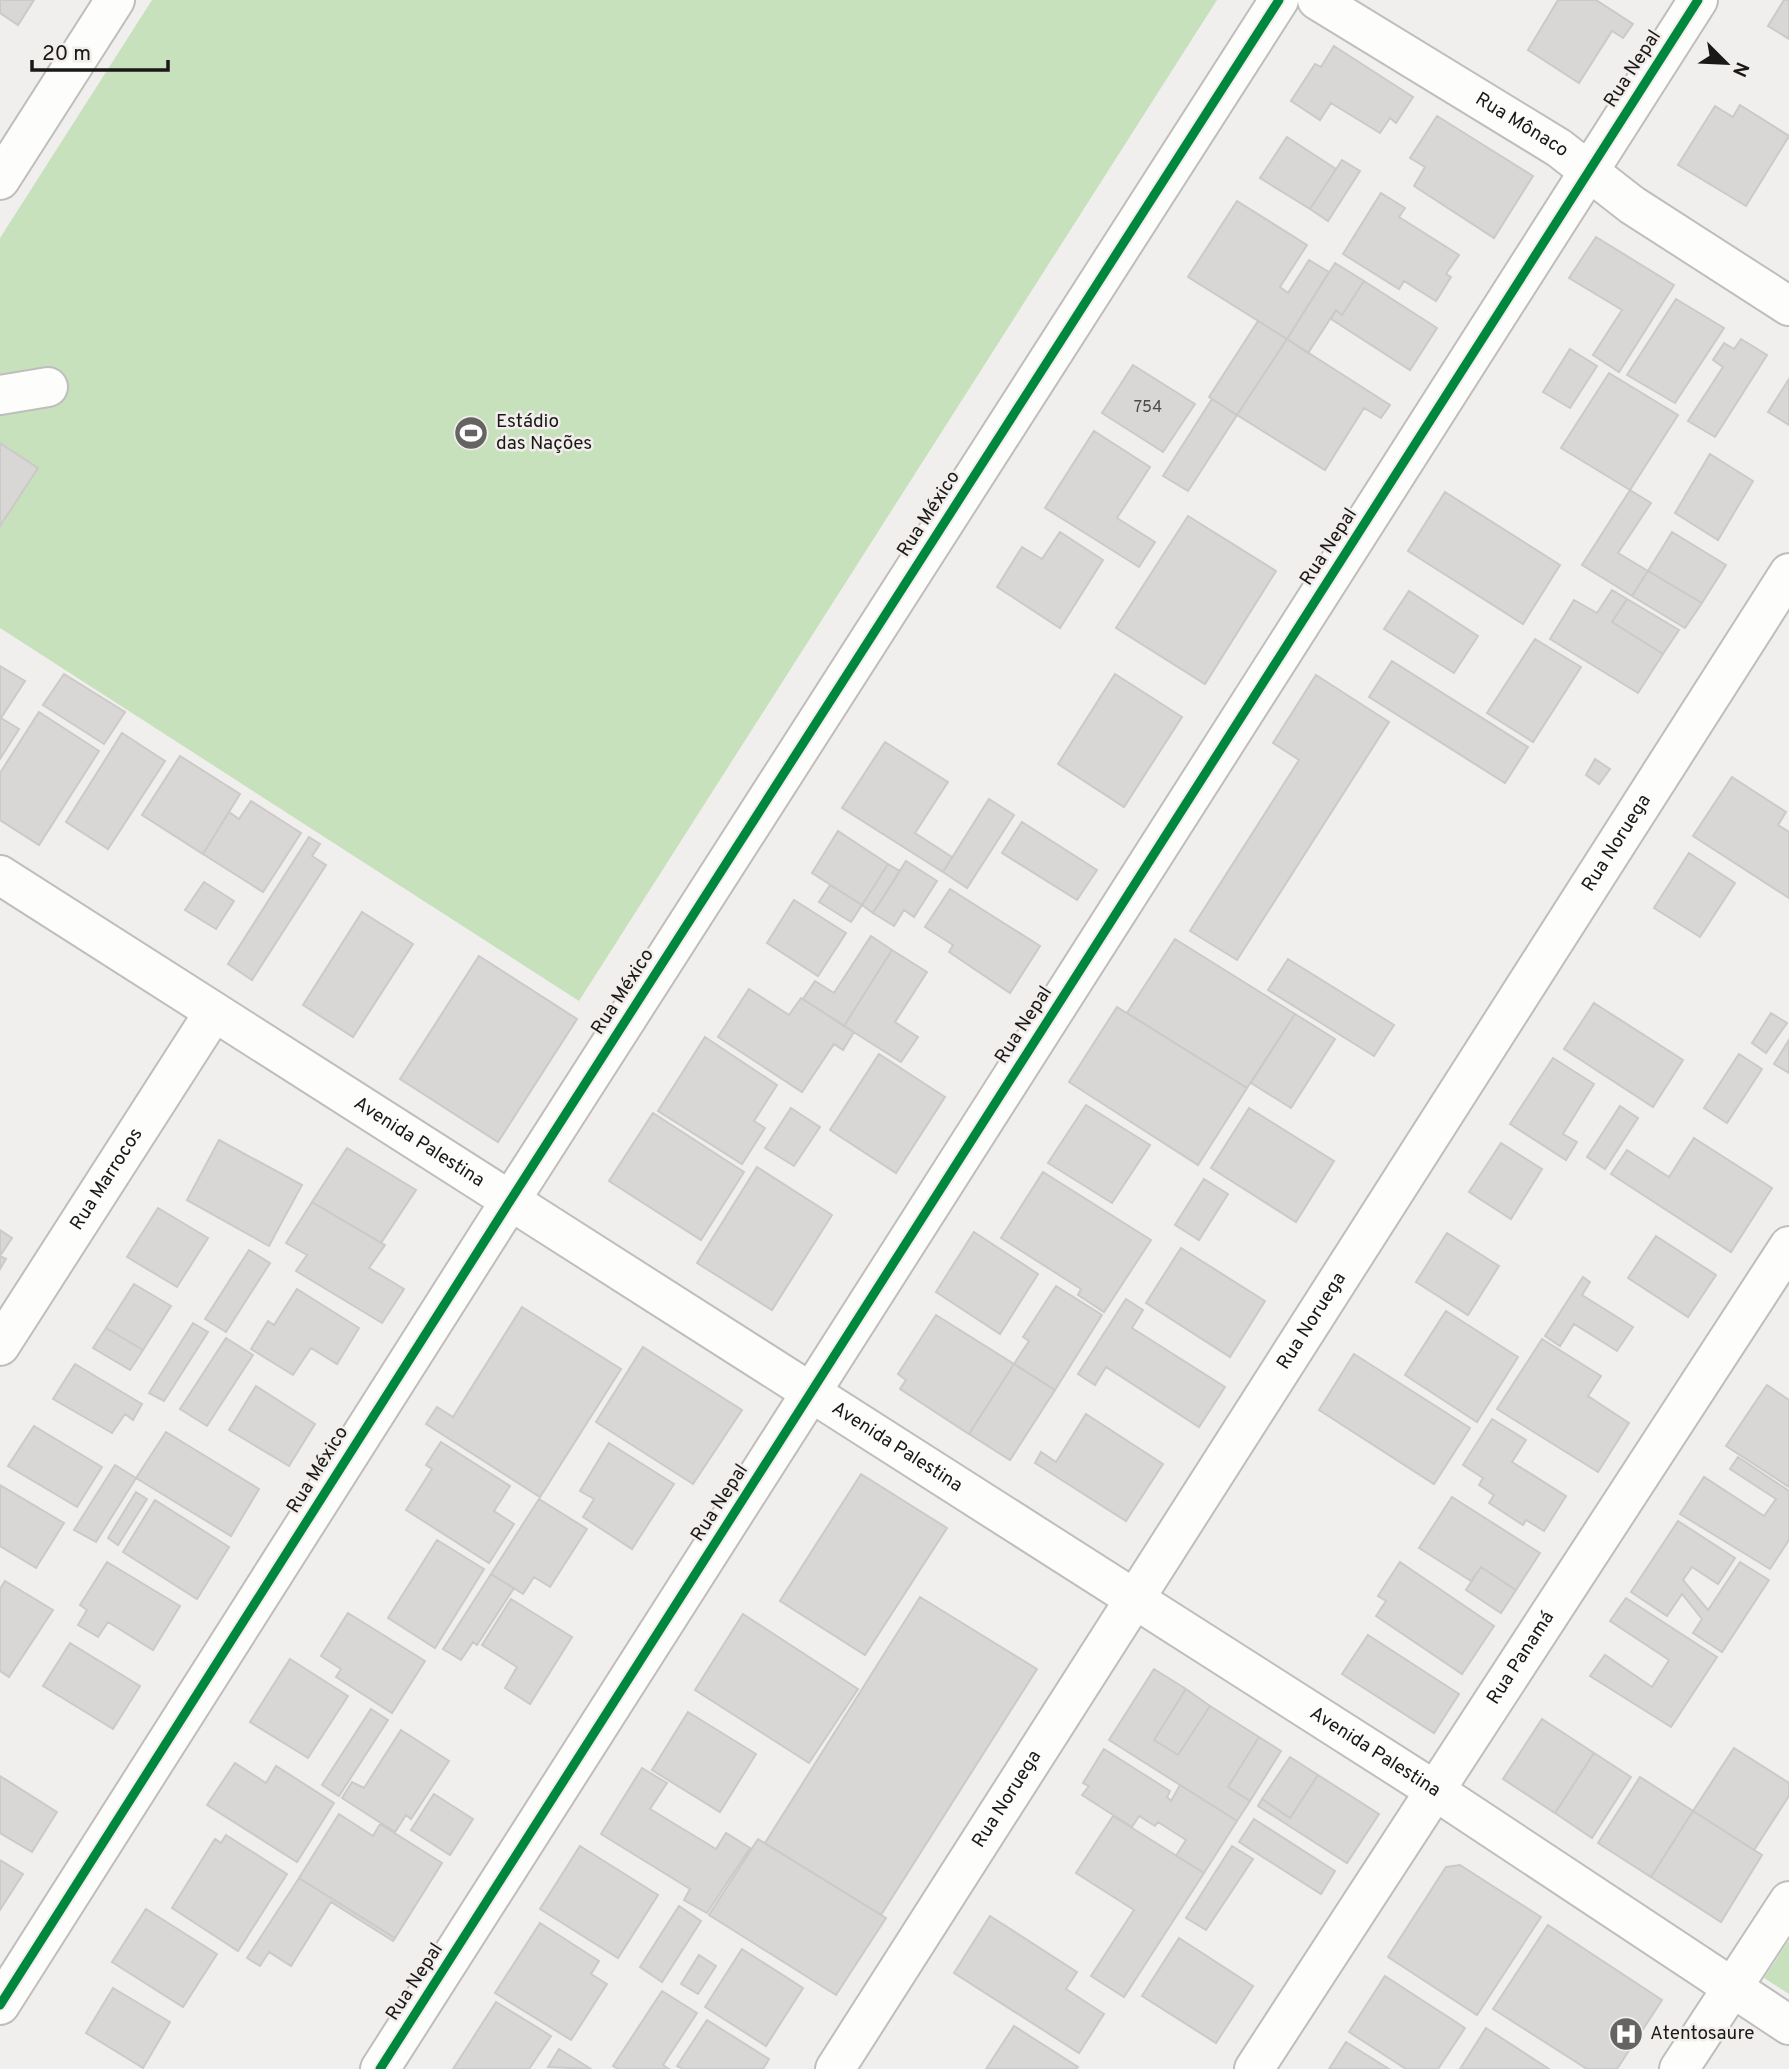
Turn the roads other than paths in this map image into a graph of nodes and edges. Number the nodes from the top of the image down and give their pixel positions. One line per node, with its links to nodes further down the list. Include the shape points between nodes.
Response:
1 (115, 0): 6 (street)
2 (1279, 0): 13 (street, Rua México)
3 (1317, 0): 5 (street, Rua Mônaco, via 1559,148)
4 (1698, 0): 5 (street, Rua Nepal)
5 (1589, 171): 7 (street, Rua Mônaco, via 1632,205); 16 (street, Rua Nepal)
6 (0, 180)
7 (1789, 306)
8 (48, 387): 9 (street)
9 (0, 395)
10 (1789, 573): 17 (street, Rua Noruega)
11 (0, 875): 12 (street, Avenida Palestina)
12 (214, 1012): 13 (street, Avenida Palestina); 15 (street, Rua Marrocos)
13 (510, 1201): 16 (street, Avenida Palestina); 21 (street, Rua México)
14 (1789, 1246): 18 (street, Rua Panamá)
15 (0, 1346)
16 (811, 1393): 17 (street, Avenida Palestina); 23 (street, Rua Nepal)
17 (1135, 1599): 18 (street, Avenida Palestina); 24 (street, Rua Noruega)
18 (1434, 1790): 20 (street, Avenida Palestina); 25 (street, Rua Panamá)
19 (1789, 1901): 20 (street)
20 (1733, 1987): 22 (street, Avenida Palestina); 26 (street)
21 (0, 2005)
22 (1789, 2025)
23 (380, 2069)
24 (835, 2069)
25 (1254, 2069)
26 (1679, 2069)

